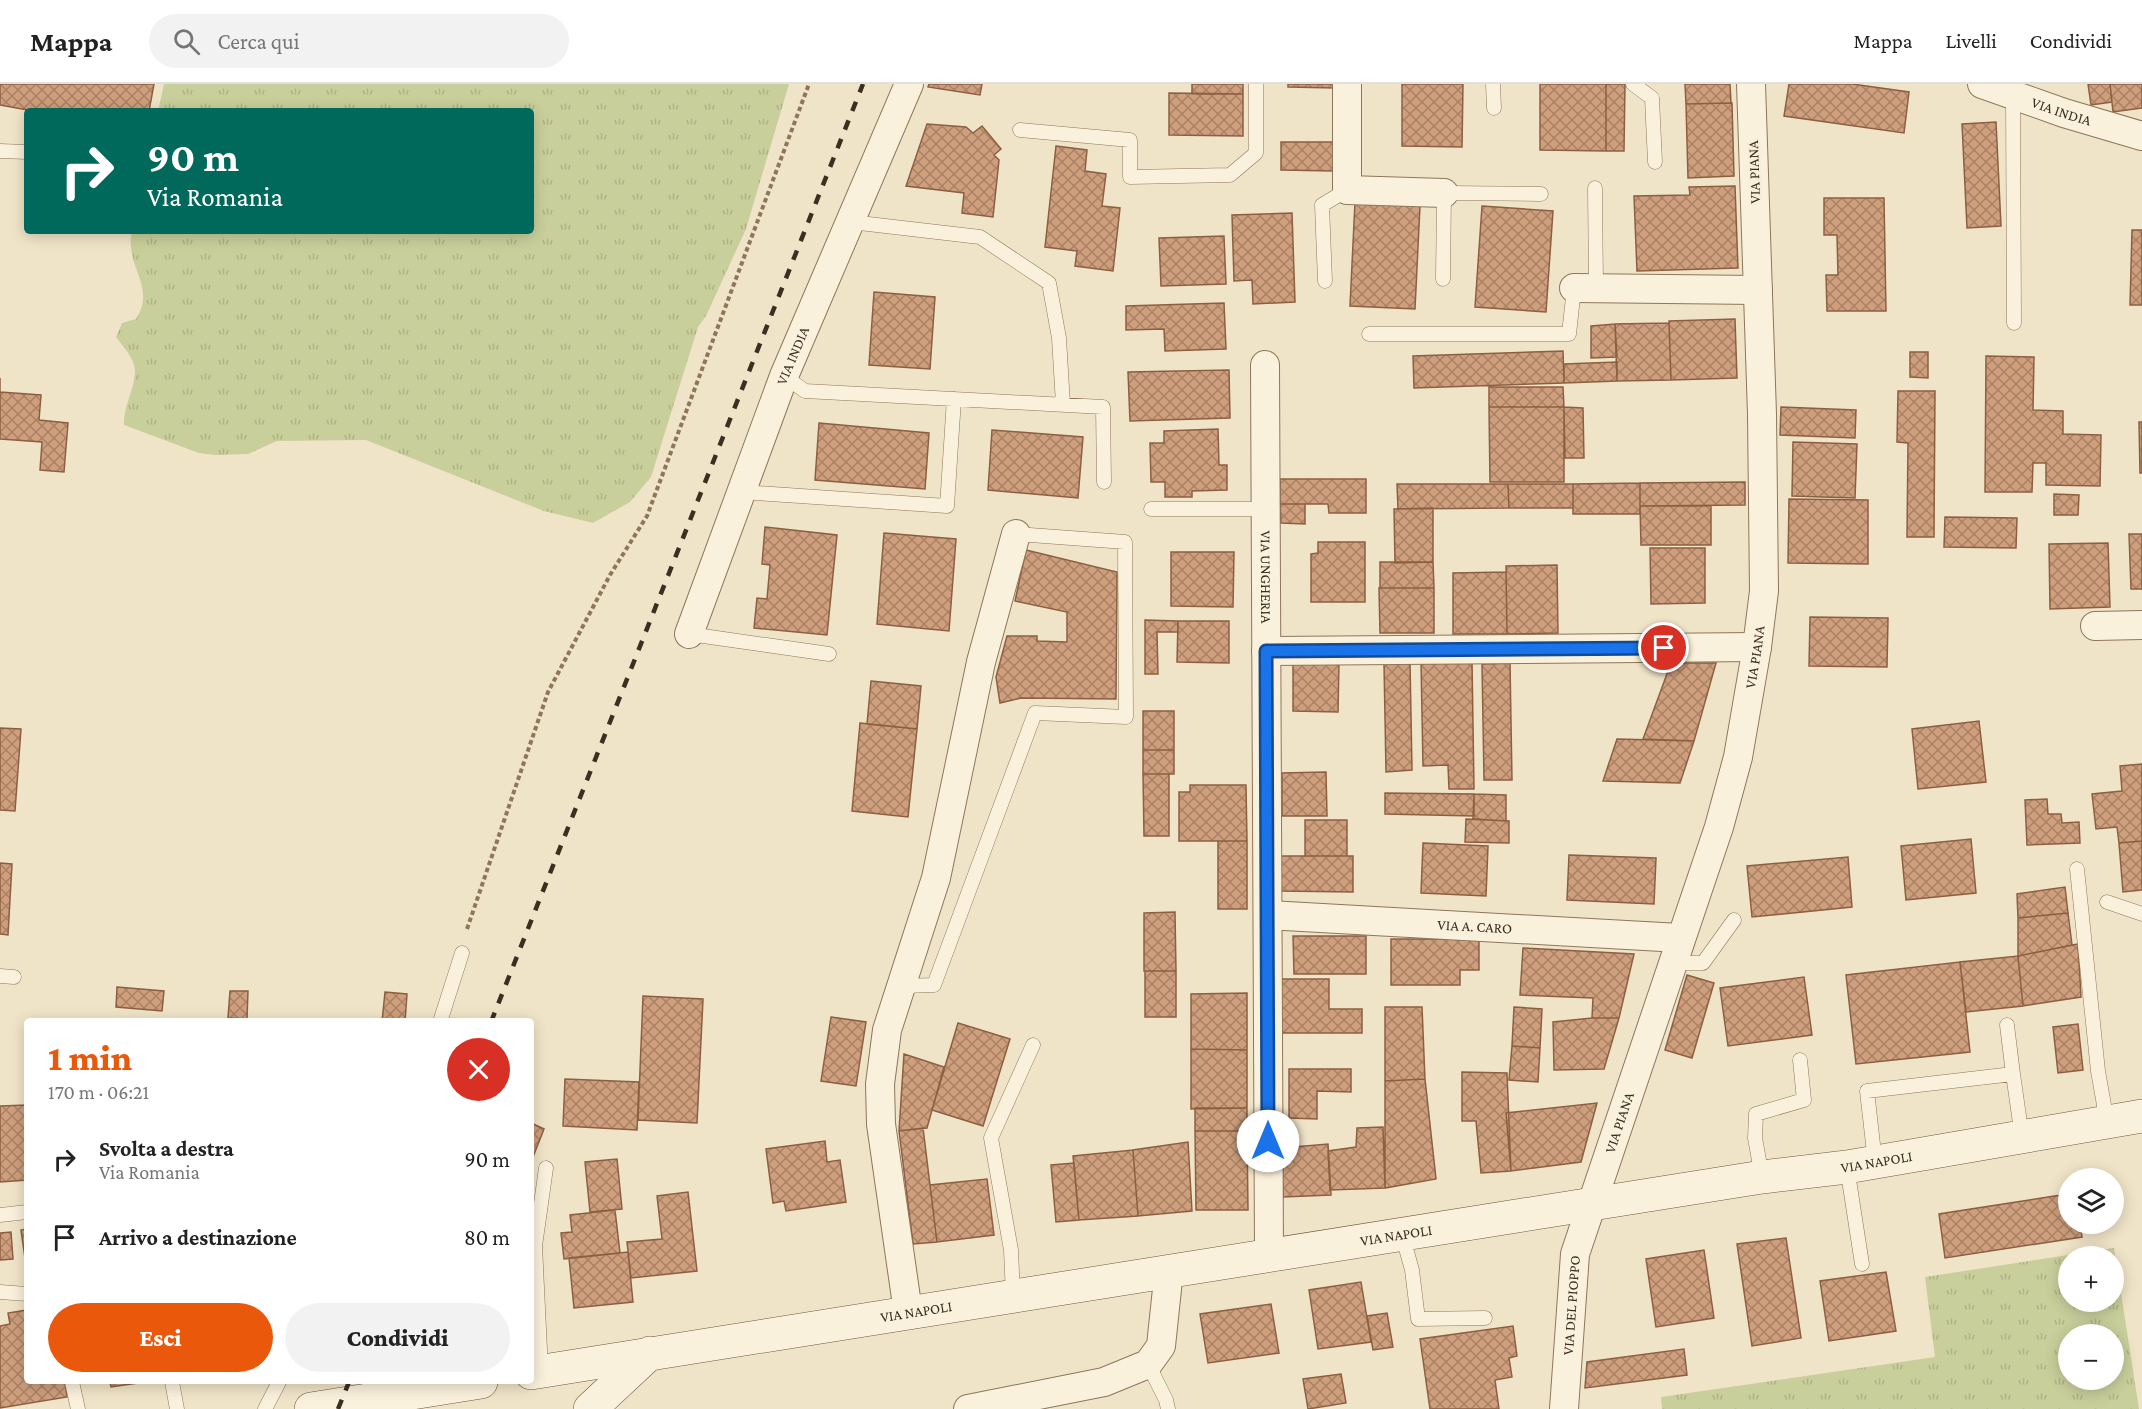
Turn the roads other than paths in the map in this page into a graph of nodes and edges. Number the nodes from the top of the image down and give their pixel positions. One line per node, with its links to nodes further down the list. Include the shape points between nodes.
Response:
1 (909, 84): 19 (street, VIA INDIA)
2 (1256, 84): 10 (lane, via 1256,153 1230,175 1130,177 1130,140)
3 (1347, 84): 16 (street)
4 (1493, 84): 9 (lane)
5 (1633, 84): 14 (lane, via 1652,98)
6 (1751, 84): 23 (street, VIA PIANA)
7 (1982, 84): 8 (street, VIA INDIA)
8 (2013, 95): 11 (street, VIA INDIA); 24 (lane)
9 (1494, 108)
10 (1020, 130)
11 (2142, 136)
12 (0, 150): 13 (lane)
13 (24, 152)
14 (1655, 162)
15 (1595, 188): 22 (lane)
16 (1347, 190): 17 (street); 21 (lane, via 1322,205)
17 (1444, 193): 18 (lane); 20 (lane)
18 (1541, 194)
19 (851, 222): 27 (street, VIA INDIA); 29 (lane, via 980,237 1049,283 1059,339)
20 (1443, 279)
21 (1325, 281)
22 (1585, 288): 23 (street); 25 (lane, via 1569,334)
23 (1758, 290): 38 (street, VIA PIANA, via 1764,591)
24 (2014, 323)
25 (1369, 334)
26 (1265, 365): 33 (street, VIA UNGHERIA)
27 (784, 376): 28 (lane, via 805,391); 31 (street, VIA INDIA)
28 (954, 399): 29 (lane); 31 (lane, via 947,506)
29 (1063, 404): 30 (lane, via 1103,407)
30 (1104, 482)
31 (742, 492): 37 (street, VIA INDIA)
32 (1151, 509): 33 (lane)
33 (1266, 509): 39 (street, VIA UNGHERIA)
34 (1016, 534): 48 (street, via 981,662 936,878); 48 (lane, via 1125,542 1126,717 1035,713 934,985)
35 (2142, 625): 36 (street)
36 (2095, 626)
37 (689, 634): 40 (lane)
38 (1757, 647): 39 (street); 46 (street, VIA PIANA, via 1738,758 1719,827)
39 (1266, 651): 44 (street, VIA UNGHERIA)
40 (829, 654)
41 (2077, 869): 55 (lane)
42 (2107, 902): 43 (lane)
43 (2142, 914)
44 (1268, 915): 46 (street, VIA A. CARO); 64 (street, VIA UNGHERIA)
45 (1734, 920): 46 (lane, via 1703,963)
46 (1676, 950): 60 (street, VIA PIANA)
47 (462, 953): 49 (lane)
48 (902, 986): 70 (street, via 887,1030 880,1084 881,1124)
49 (441, 1018)
50 (2007, 1025): 53 (lane)
51 (1033, 1045): 69 (lane, via 991,1138 1011,1250)
52 (1800, 1060): 59 (lane, via 1804,1100 1756,1114 1755,1138)
53 (2013, 1074): 56 (lane); 57 (lane, via 1867,1091)
54 (2142, 1116): 55 (main road, VIA NAPOLI)
55 (2107, 1122): 56 (main road, VIA NAPOLI)
56 (2022, 1137): 57 (main road, VIA NAPOLI)
57 (1861, 1164): 59 (main road, VIA NAPOLI); 65 (lane)
58 (546, 1168): 74 (lane, via 535,1246)
59 (1762, 1177): 60 (main road, VIA NAPOLI)
60 (1590, 1206): 63 (main road, VIA NAPOLI); 88 (street, VIA DEL PIOPPO, via 1575,1254)
61 (24, 1212): 62 (lane)
62 (0, 1215)
63 (1402, 1234): 64 (main road, VIA NAPOLI); 71 (lane, via 1412,1270 1418,1319)
64 (1269, 1255): 66 (main road, VIA NAPOLI)
65 (1862, 1264)
66 (1169, 1270): 69 (main road, VIA NAPOLI); 73 (street, via 1161,1346)
67 (0, 1292): 68 (lane)
68 (24, 1294)
69 (1013, 1295): 70 (main road, VIA NAPOLI)
70 (908, 1312): 72 (main road, VIA NAPOLI)
71 (1485, 1318)
72 (650, 1353): 74 (main road, VIA NAPOLI); 85 (main road)
73 (1148, 1364): 79 (street); 87 (lane)
74 (536, 1372)
75 (72, 1384): 81 (lane)
76 (172, 1384): 82 (lane)
77 (278, 1384): 83 (lane)
78 (468, 1384): 84 (main road)
79 (1046, 1402): 80 (street)
80 (1006, 1406): 86 (street)
81 (78, 1409)
82 (177, 1409)
83 (265, 1409)
84 (311, 1409)
85 (590, 1409)
86 (968, 1409)
87 (1168, 1409)
88 (1564, 1409)

